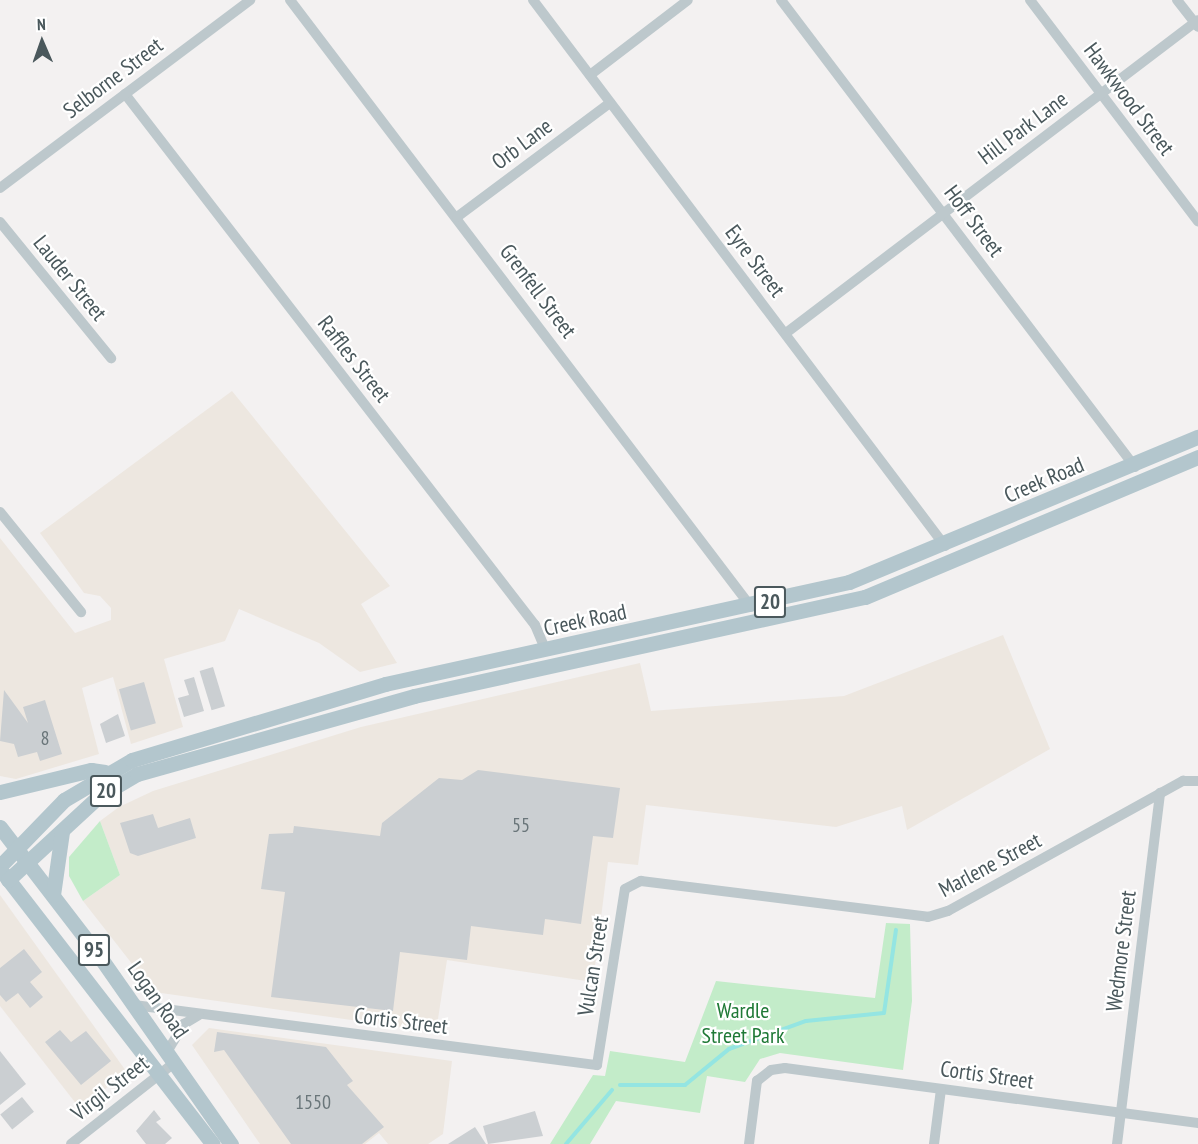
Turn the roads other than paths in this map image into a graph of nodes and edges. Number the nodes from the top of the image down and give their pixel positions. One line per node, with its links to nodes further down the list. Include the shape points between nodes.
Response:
1 (250, 0): 11 (street, Selborne Street)
2 (290, 0): 15 (street, Grenfell Street)
3 (533, 0): 9 (street, Eyre Street)
4 (688, 0): 9 (street)
5 (781, 0): 14 (street, Hoff Street)
6 (1030, 0): 10 (street, Hawkwood Street)
7 (1178, 0): 8 (street)
8 (1197, 23): 10 (street, Hill Park Lane)
9 (590, 75): 12 (street, Eyre Street)
10 (1101, 93): 14 (street, Hill Park Lane); 16 (street, Hawkwood Street)
11 (125, 94): 13 (street, Selborne Street); 27 (street, Raffles Street, via 535,625)
12 (610, 103): 15 (street, Orb Lane); 18 (street, Eyre Street)
13 (0, 188)
14 (944, 213): 18 (street, Hill Park Lane); 22 (street, Hoff Street)
15 (457, 217): 25 (street, Grenfell Street)
16 (1198, 221)
17 (0, 222): 19 (street, Lauder Street)
18 (786, 333): 24 (street, Eyre Street)
19 (111, 358)
20 (1198, 437): 22 (main road, Creek Road / 20)
21 (1198, 457): 33 (main road, Creek Road / 20, via 865,597 414,696 137,774 98,797)
22 (1135, 467): 24 (main road, Creek Road / 20)
23 (0, 512): 26 (street)
24 (945, 546): 25 (main road, Creek Road / 20, via 849,582)
25 (751, 607): 27 (main road, Creek Road / 20)
26 (81, 612)
27 (546, 651): 28 (main road, Creek Road / 20, via 336,696)
28 (105, 772): 30 (main road, via 91,770); 34 (main road, Creek Road / 20, via 64,800)
29 (1198, 780): 31 (street, Marlene Street)
30 (0, 792)
31 (1160, 793): 37 (street, Marlene Street, via 948,912 927,917); 45 (street, Wedmore Street)
32 (0, 827): 34 (main road, Logan Road / 95)
33 (62, 832): 35 (main road, Creek Road / 20); 38 (main road)
34 (18, 849): 35 (main road, Logan Road / 95); 36 (main road, Creek Road / 20)
35 (29, 864): 36 (main road, Creek Road / 20); 38 (main road, Logan Road / 95)
36 (3, 872): 43 (main road, Logan Road / 95)
37 (641, 881): 42 (street, Vulcan Street, via 625,889)
38 (53, 896): 39 (main road, Logan Road / 95)
39 (134, 1005): 40 (street, Cortis Street); 41 (main road, Logan Road / 95)
40 (199, 1015): 41 (street, via 184,1024); 42 (street, Cortis Street)
41 (170, 1057): 43 (street, Virgil Street); 49 (main road, Logan Road / 95)
42 (597, 1065)
43 (159, 1074): 47 (street, Virgil Street); 48 (main road, Logan Road / 95)
44 (941, 1089): 45 (street, Cortis Street); 50 (street, Cortis Street, via 771,1070 758,1081); 51 (street)
45 (1120, 1113): 46 (street, Cortis Street); 52 (street, Wedmore Street)
46 (1198, 1124)
47 (71, 1144)
48 (213, 1144)
49 (231, 1144)
50 (749, 1144)
51 (934, 1144)
52 (1117, 1144)

